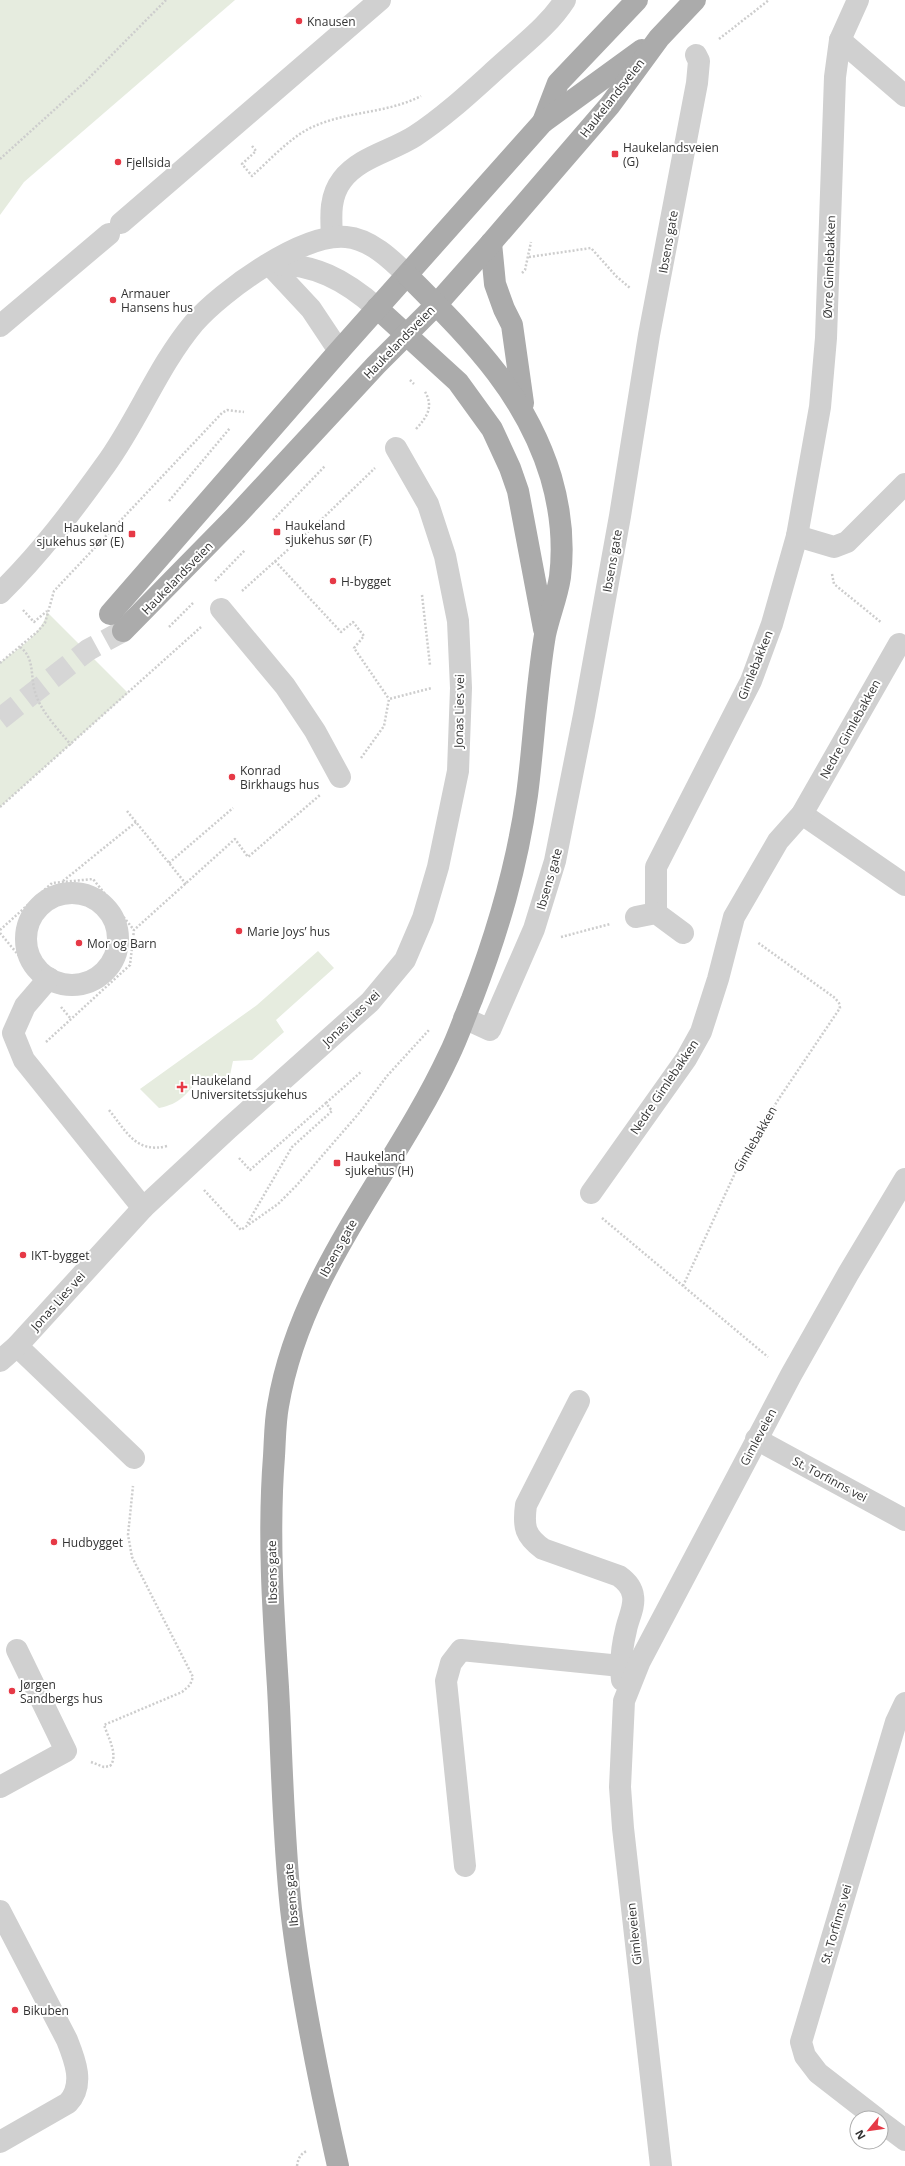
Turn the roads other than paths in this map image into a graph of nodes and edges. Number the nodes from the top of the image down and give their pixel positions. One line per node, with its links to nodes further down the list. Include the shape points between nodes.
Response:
1 (380, 0): 17 (street)
2 (565, 0): 11 (street, via 548,22 453,108 413,137 351,171 342,180 330,206)
3 (637, 0): 10 (main road, Haukelandsveien, via 558,83)
4 (695, 0): 6 (main road, Haukelandsveien)
5 (858, 0): 7 (street, Øvre Gimlebakken)
6 (659, 38): 10 (main road, Haukelandsveien); 12 (main road, Haukelandsveien, via 610,105)
7 (840, 40): 9 (street); 23 (street, Øvre Gimlebakken, via 835,77 826,346 820,407)
8 (696, 55): 35 (street, Ibsens gate, via 699,61 697,83 573,774 555,861 529,943 490,1030)
9 (905, 96)
10 (543, 122): 14 (main road, Haukelandsveien)
11 (332, 238): 13 (street, via 305,246); 14 (street, via 346,237 362,242 388,257)
12 (492, 243): 15 (main road, Haukelandsveien); 20 (main road, via 496,284 512,325)
13 (269, 264): 16 (street, via 286,264 317,270 353,288); 19 (street, via 311,309); 24 (street, via 241,281 194,323 170,357 107,463 38,554)
14 (407, 275): 15 (main road, Ibsens gate); 16 (main road, Haukelandsveien)
15 (436, 304): 18 (main road, Haukelandsveien); 20 (main road, Ibsens gate, via 497,371)
16 (377, 308): 18 (main road, Ibsens gate); 19 (main road, Haukelandsveien)
17 (0, 326)
18 (405, 335): 27 (main road, Haukelandsveien, via 237,515); 28 (main road, Ibsens gate, via 458,382 480,410 501,447 518,491)
19 (339, 351): 26 (main road, Haukelandsveien)
20 (524, 412): 28 (main road, Ibsens gate, via 543,455 559,510 560,578)
21 (396, 448): 38 (street, Jonas Lies vei, via 428,504 445,556 458,621 461,688 458,771 438,867 423,918 405,960 370,1002)
22 (905, 484): 23 (street, via 847,542 834,547)
23 (797, 536): 33 (street, Gimlebakken, via 772,624 751,681 656,866 646,915)
24 (0, 593)
25 (221, 609): 30 (street, via 285,686 315,731)
26 (110, 614)
27 (123, 631)
28 (546, 634): 35 (main road, Ibsens gate, via 527,797 517,853 501,921)
29 (899, 644): 31 (street, Nedre Gimlebakken)
30 (340, 777)
31 (802, 814): 32 (street); 37 (street, Nedre Gimlebakken, via 778,841 722,929 718,979 701,1032 686,1059)
32 (905, 885)
33 (683, 933)
34 (49, 978): 34 (street, via 63,984 78,984 92,980 104,972 113,959 118,945 117,930 112,916 102,904 89,896 75,893 59,895 46,901 35,912 28,926 26,940 29,956 37,969); 38 (street, via 25,1006 13,1033 24,1060)
35 (464, 1018): 56 (main road, Ibsens gate, via 449,1055 415,1118 334,1252 299,1327 278,1404 271,1492 271,1582 291,1907 303,1993)
36 (905, 1180): 42 (street, Gimleveien, via 848,1274)
37 (591, 1193)
38 (143, 1208): 39 (street, Jonas Lies vei)
39 (17, 1346): 40 (street, Jonas Lies vei); 43 (street)
40 (0, 1361)
41 (580, 1401): 46 (street, Gimleveien, via 526,1505 524,1518 526,1531 543,1549 619,1576 631,1589 633,1604)
42 (756, 1439): 44 (street, St. Torfinns vei); 47 (street, Gimleveien, via 640,1661)
43 (134, 1458)
44 (905, 1520)
45 (17, 1650): 49 (street, via 66,1751)
46 (620, 1666): 47 (street, Gimleveien); 50 (street, via 461,1650 451,1662 446,1681 448,1713)
47 (624, 1701): 57 (street, Gimleveien, via 620,1787 623,1828)
48 (905, 1703): 52 (street, St. Torfinns vei, via 896,1722 801,2042 805,2056 818,2073)
49 (0, 1787)
50 (465, 1866)
51 (0, 1911): 55 (street, via 67,2040 75,2058 78,2083 74,2097 68,2103)
52 (866, 2110)
53 (889, 2128): 54 (street)
54 (905, 2140)
55 (0, 2142)
56 (338, 2166)
57 (661, 2166)

